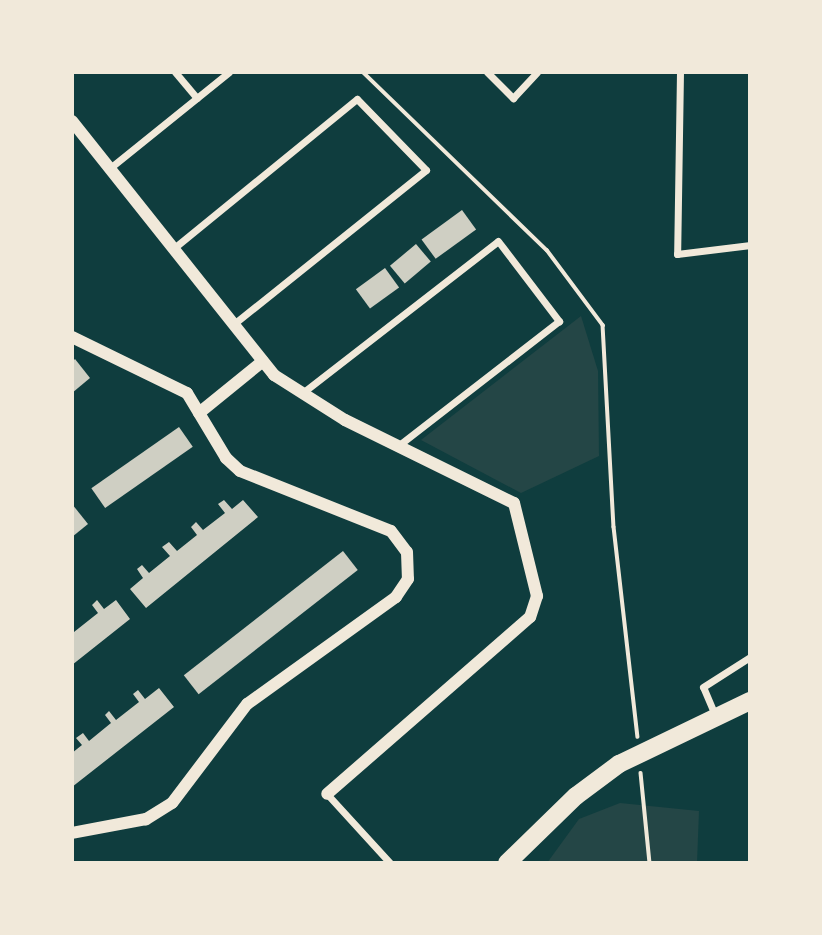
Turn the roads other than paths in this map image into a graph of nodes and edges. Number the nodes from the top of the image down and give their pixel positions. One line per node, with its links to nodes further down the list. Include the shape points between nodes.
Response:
1 (174, 72): 6 (street)
2 (229, 72): 6 (street)
3 (487, 72): 4 (street, via 513,98)
4 (537, 72)
5 (680, 72): 9 (street, via 677,254)
6 (197, 99): 8 (street)
7 (72, 121): 8 (street)
8 (110, 168): 10 (street)
9 (750, 245)
10 (174, 248): 11 (street); 11 (street, via 357,99 426,170)
11 (234, 324): 13 (street)
12 (72, 337): 15 (street, via 187,393)
13 (263, 361): 14 (street); 15 (street)
14 (300, 394): 16 (street); 16 (street, via 498,241 559,321)
15 (199, 413): 21 (street, via 240,471 391,531 407,552 408,579 396,597 247,704 172,803 146,819)
16 (398, 446): 20 (street, via 514,503 537,596 530,617)
17 (750, 657): 19 (street, via 703,687)
18 (750, 701): 19 (main road)
19 (715, 715): 23 (main road, via 619,764 576,796)
20 (327, 794): 22 (street)
21 (72, 833)
22 (390, 863)
23 (507, 863)

